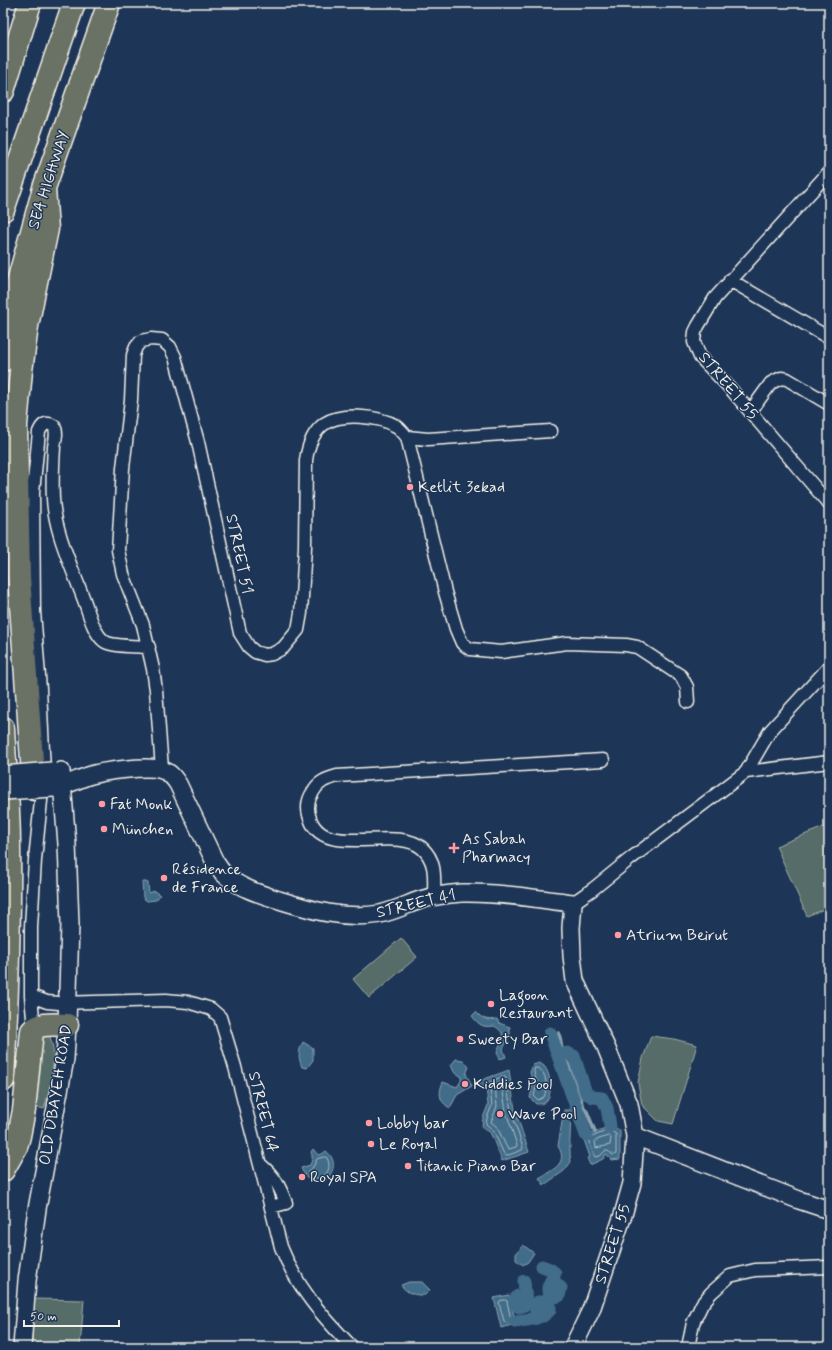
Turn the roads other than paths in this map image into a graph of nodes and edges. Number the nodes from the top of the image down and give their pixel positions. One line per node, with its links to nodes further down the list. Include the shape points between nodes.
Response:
1 (30, 3): 4 (highway)
2 (74, 3): 7 (highway, SEA HIGHWAY)
3 (109, 3): 6 (highway, SEA HIGHWAY)
4 (3, 91)
5 (829, 172): 8 (street, STREET 55)
6 (44, 188): 10 (highway, SEA HIGHWAY, via 13,300); 25 (highway, via 47,229 27,326 16,425 19,577)
7 (3, 210)
8 (730, 280): 9 (street); 12 (street, STREET 55, via 715,298 700,323 695,332 694,342 700,357)
9 (829, 338)
10 (3, 360)
11 (829, 404): 12 (street, via 781,378 771,383)
12 (750, 412): 15 (street, STREET 55)
13 (551, 431): 14 (street, via 428,439)
14 (407, 437): 16 (street, STREET 51, via 398,426 364,417 332,420 316,431 308,448 306,460 305,547 298,630 283,648 272,654 255,652 240,633 198,442 175,357 170,347 162,340 141,341 133,355 118,550 123,574); 18 (street, via 456,629 462,643 470,649 501,652 567,643 637,647 681,676 687,687)
15 (829, 504)
16 (149, 646): 22 (street, STREET 51, via 156,690); 29 (street, via 114,645 105,642 94,626 57,525 53,500 56,433 54,426 45,424 39,432 34,492 34,612 44,771 34,866)
17 (829, 666): 23 (street, via 770,731)
18 (688, 702)
19 (3, 728): 33 (highway, via 9,844 9,906)
20 (603, 760): 27 (street, via 337,776 326,779 316,786 308,808 317,830 328,837 340,839 398,840 422,847 434,868)
21 (829, 762): 23 (street)
22 (162, 769): 25 (street, via 131,769); 27 (street, STREET 41, via 175,778 183,792 215,862 224,874 248,890 309,910 346,916 392,911)
23 (746, 772): 28 (street)
24 (3, 775): 25 (street, bridge)
25 (49, 779): 26 (street, bridge); 30 (street, OLD DBAYEH ROAD, via 67,844 70,924)
26 (3, 791)
27 (434, 897): 28 (street, STREET 41, via 476,893)
28 (573, 903): 34 (street, STREET 55, via 572,956 575,981 606,1047 628,1104)
29 (31, 996): 30 (street, STREET 64, via 47,1002); 32 (street)
30 (68, 1003): 31 (street, OLD DBAYEH ROAD); 39 (street, STREET 64, via 166,1000 188,1002 211,1009 220,1017 288,1265 314,1306)
31 (67, 1025): 32 (highway, via 44,1025); 38 (street, OLD DBAYEH ROAD, via 65,1059 37,1209 27,1281)
32 (34, 1029): 35 (highway, via 19,1136)
33 (3, 1080)
34 (635, 1136): 36 (street); 40 (street, STREET 55, via 632,1184 623,1215 591,1310)
35 (3, 1170)
36 (829, 1210)
37 (829, 1267): 41 (street, via 755,1270 730,1276 702,1304 693,1323)
38 (22, 1347)
39 (352, 1347)
40 (573, 1347)
41 (688, 1347)

